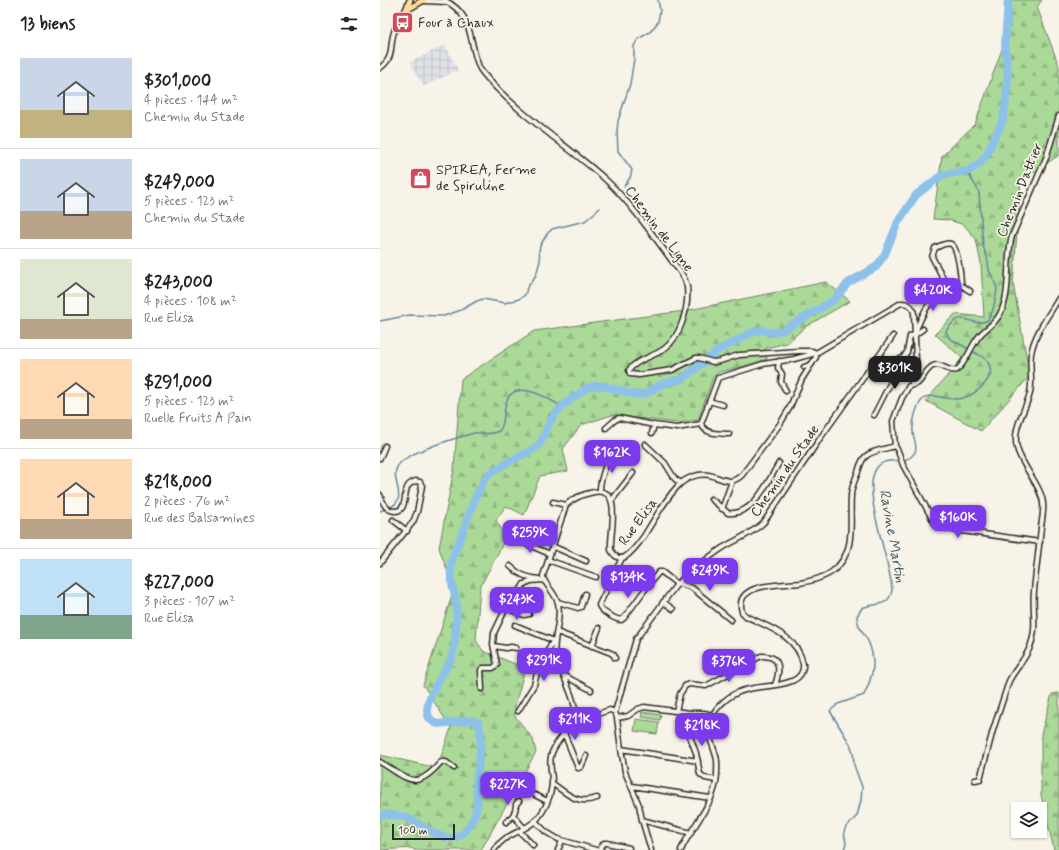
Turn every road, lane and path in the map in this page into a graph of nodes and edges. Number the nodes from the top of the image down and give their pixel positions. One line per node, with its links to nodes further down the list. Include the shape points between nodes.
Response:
1 (411, 0): 2 (main road); 4 (main road)
2 (422, 1): 3 (street); 4 (main road)
3 (446, 1): 14 (street, Chemin de Ligne, via 458,9 466,22 478,64 484,74 508,99 615,189 682,273 687,285 687,297 679,329 664,349 633,366 629,370 630,374 672,370 696,358 713,362 739,355 799,350)
4 (406, 10): 5 (street, via 393,33 390,57)
5 (380, 68)
6 (1059, 116): 20 (street, Chemin Dattier, via 1046,158 1012,236 1006,294 1000,314 978,337 957,370 949,371 935,365)
7 (961, 284): 8 (street); 8 (street, via 955,248 950,244 938,246 933,250 932,257); 9 (street)
8 (948, 289): 12 (street, via 929,303)
9 (970, 291)
10 (1059, 298): 49 (street, via 1034,343 1031,354 1031,388 1016,434 1017,448 1042,499)
11 (923, 329): 12 (street)
12 (915, 333): 14 (street, via 913,308 901,303); 15 (street, via 910,336); 20 (street, via 916,361)
13 (893, 336): 19 (street, Chemin du Stade)
14 (816, 352): 16 (street); 17 (street)
15 (903, 358): 19 (street); 24 (street)
16 (779, 361): 21 (street, via 778,368); 22 (street, via 718,378)
17 (812, 364): 18 (street); 37 (street, via 802,379 789,409 750,469)
18 (804, 367)
19 (872, 367): 59 (street, Chemin du Stade, via 764,522 723,548)
20 (912, 385): 32 (street, via 906,389 896,410 893,421)
21 (786, 391)
22 (709, 401): 23 (street); 25 (street)
23 (723, 405)
24 (874, 415)
25 (701, 424): 26 (street, via 677,428); 29 (street, via 705,431 710,433)
26 (654, 425): 27 (street, via 619,418); 28 (street)
27 (606, 428)
28 (652, 433)
29 (728, 434)
30 (645, 444): 38 (street)
31 (384, 446): 34 (street)
32 (895, 446): 49 (street, via 931,518 938,526); 76 (street, via 870,454 861,463 851,494 851,530 847,552 834,571 821,578 764,586 749,591 744,596 741,602 742,612 785,636 801,658 804,667 800,675 792,681)
33 (608, 456): 39 (street)
34 (380, 458)
35 (779, 463): 45 (street, via 754,504 738,512 728,513)
36 (633, 473): 42 (street)
37 (732, 481): 38 (street, Rue Elisa, via 704,474); 45 (street)
38 (681, 483): 52 (street, Rue Elisa, via 636,546)
39 (600, 491): 42 (street, via 608,494); 44 (street, via 576,497)
40 (380, 495): 47 (street, via 388,509 398,511 405,501 408,486 420,482 422,488 417,512)
41 (711, 498): 45 (street)
42 (612, 500): 52 (street, Rue Elisa, via 611,550 617,558)
43 (553, 502): 44 (street)
44 (566, 505): 50 (street)
45 (722, 509)
46 (394, 520): 47 (street)
47 (406, 531): 55 (street)
48 (517, 540): 51 (street)
49 (1040, 542): 93 (street, via 1030,648 1012,673 980,779)
50 (552, 546): 51 (street); 54 (street)
51 (550, 554): 53 (street)
52 (622, 558): 59 (street, via 599,605 601,609 620,620 660,572)
53 (548, 560): 57 (street); 58 (street)
54 (586, 561)
55 (380, 563)
56 (510, 566): 58 (street, via 524,577)
57 (596, 577)
58 (543, 580): 61 (street); 63 (street, via 524,584)
59 (678, 584): 62 (street, Chemin du Stade); 66 (street, via 692,588)
60 (585, 594): 61 (street, via 581,607 578,608)
61 (558, 602): 69 (street)
62 (663, 602): 64 (street); 81 (street, Chemin du Stade, via 636,639)
63 (506, 608): 65 (street, via 524,615); 71 (street, via 494,633)
64 (673, 609)
65 (529, 614)
66 (731, 620)
67 (515, 625): 70 (street)
68 (600, 628): 72 (street)
69 (557, 632): 70 (street); 72 (street)
70 (554, 641): 75 (street, via 555,656); 79 (street, via 539,666 534,685)
71 (494, 646): 73 (street); 77 (street, via 497,664 493,668 481,670)
72 (592, 646): 74 (street, via 611,653)
73 (516, 648)
74 (615, 658)
75 (562, 673): 78 (street); 84 (street, via 576,710)
76 (775, 685): 80 (street, via 779,669 777,663 770,657 761,656 706,686 685,686); 83 (street, via 739,692 728,698)
77 (482, 689)
78 (591, 690)
79 (518, 711)
80 (676, 711): 82 (street); 85 (street, via 644,707 628,716)
81 (615, 712): 84 (street, via 610,710); 85 (street)
82 (690, 713): 83 (street); 89 (street, via 688,731)
83 (712, 715): 92 (street, via 708,728 717,758)
84 (574, 717): 86 (street)
85 (617, 718): 87 (street)
86 (564, 733): 88 (street, via 578,768); 94 (street, via 550,757)
87 (620, 749): 89 (street); 95 (street)
88 (586, 756)
89 (698, 761): 92 (street, via 701,776)
90 (380, 762): 91 (street, via 414,780 423,779 441,762 446,762)
91 (454, 768)
92 (716, 780): 98 (street)
93 (975, 780)
94 (552, 783): 97 (street, via 578,800); 100 (street)
95 (632, 786): 98 (street); 102 (street)
96 (535, 795): 100 (street)
97 (597, 798)
98 (710, 798): 107 (street)
99 (519, 800): 101 (street)
100 (547, 801): 103 (street)
101 (513, 815): 104 (street); 105 (street)
102 (642, 820): 107 (street); 114 (street)
103 (535, 821): 105 (street); 108 (street, via 546,832)
104 (506, 822)
105 (524, 828): 106 (street)
106 (519, 831): 109 (street); 111 (street, via 504,839)
107 (691, 833): 115 (street)
108 (562, 841): 112 (street); 113 (street)
109 (533, 845)
110 (629, 848): 113 (street, via 604,843)
111 (496, 849)
112 (558, 850)
113 (598, 850)
114 (651, 850)
115 (681, 850)

